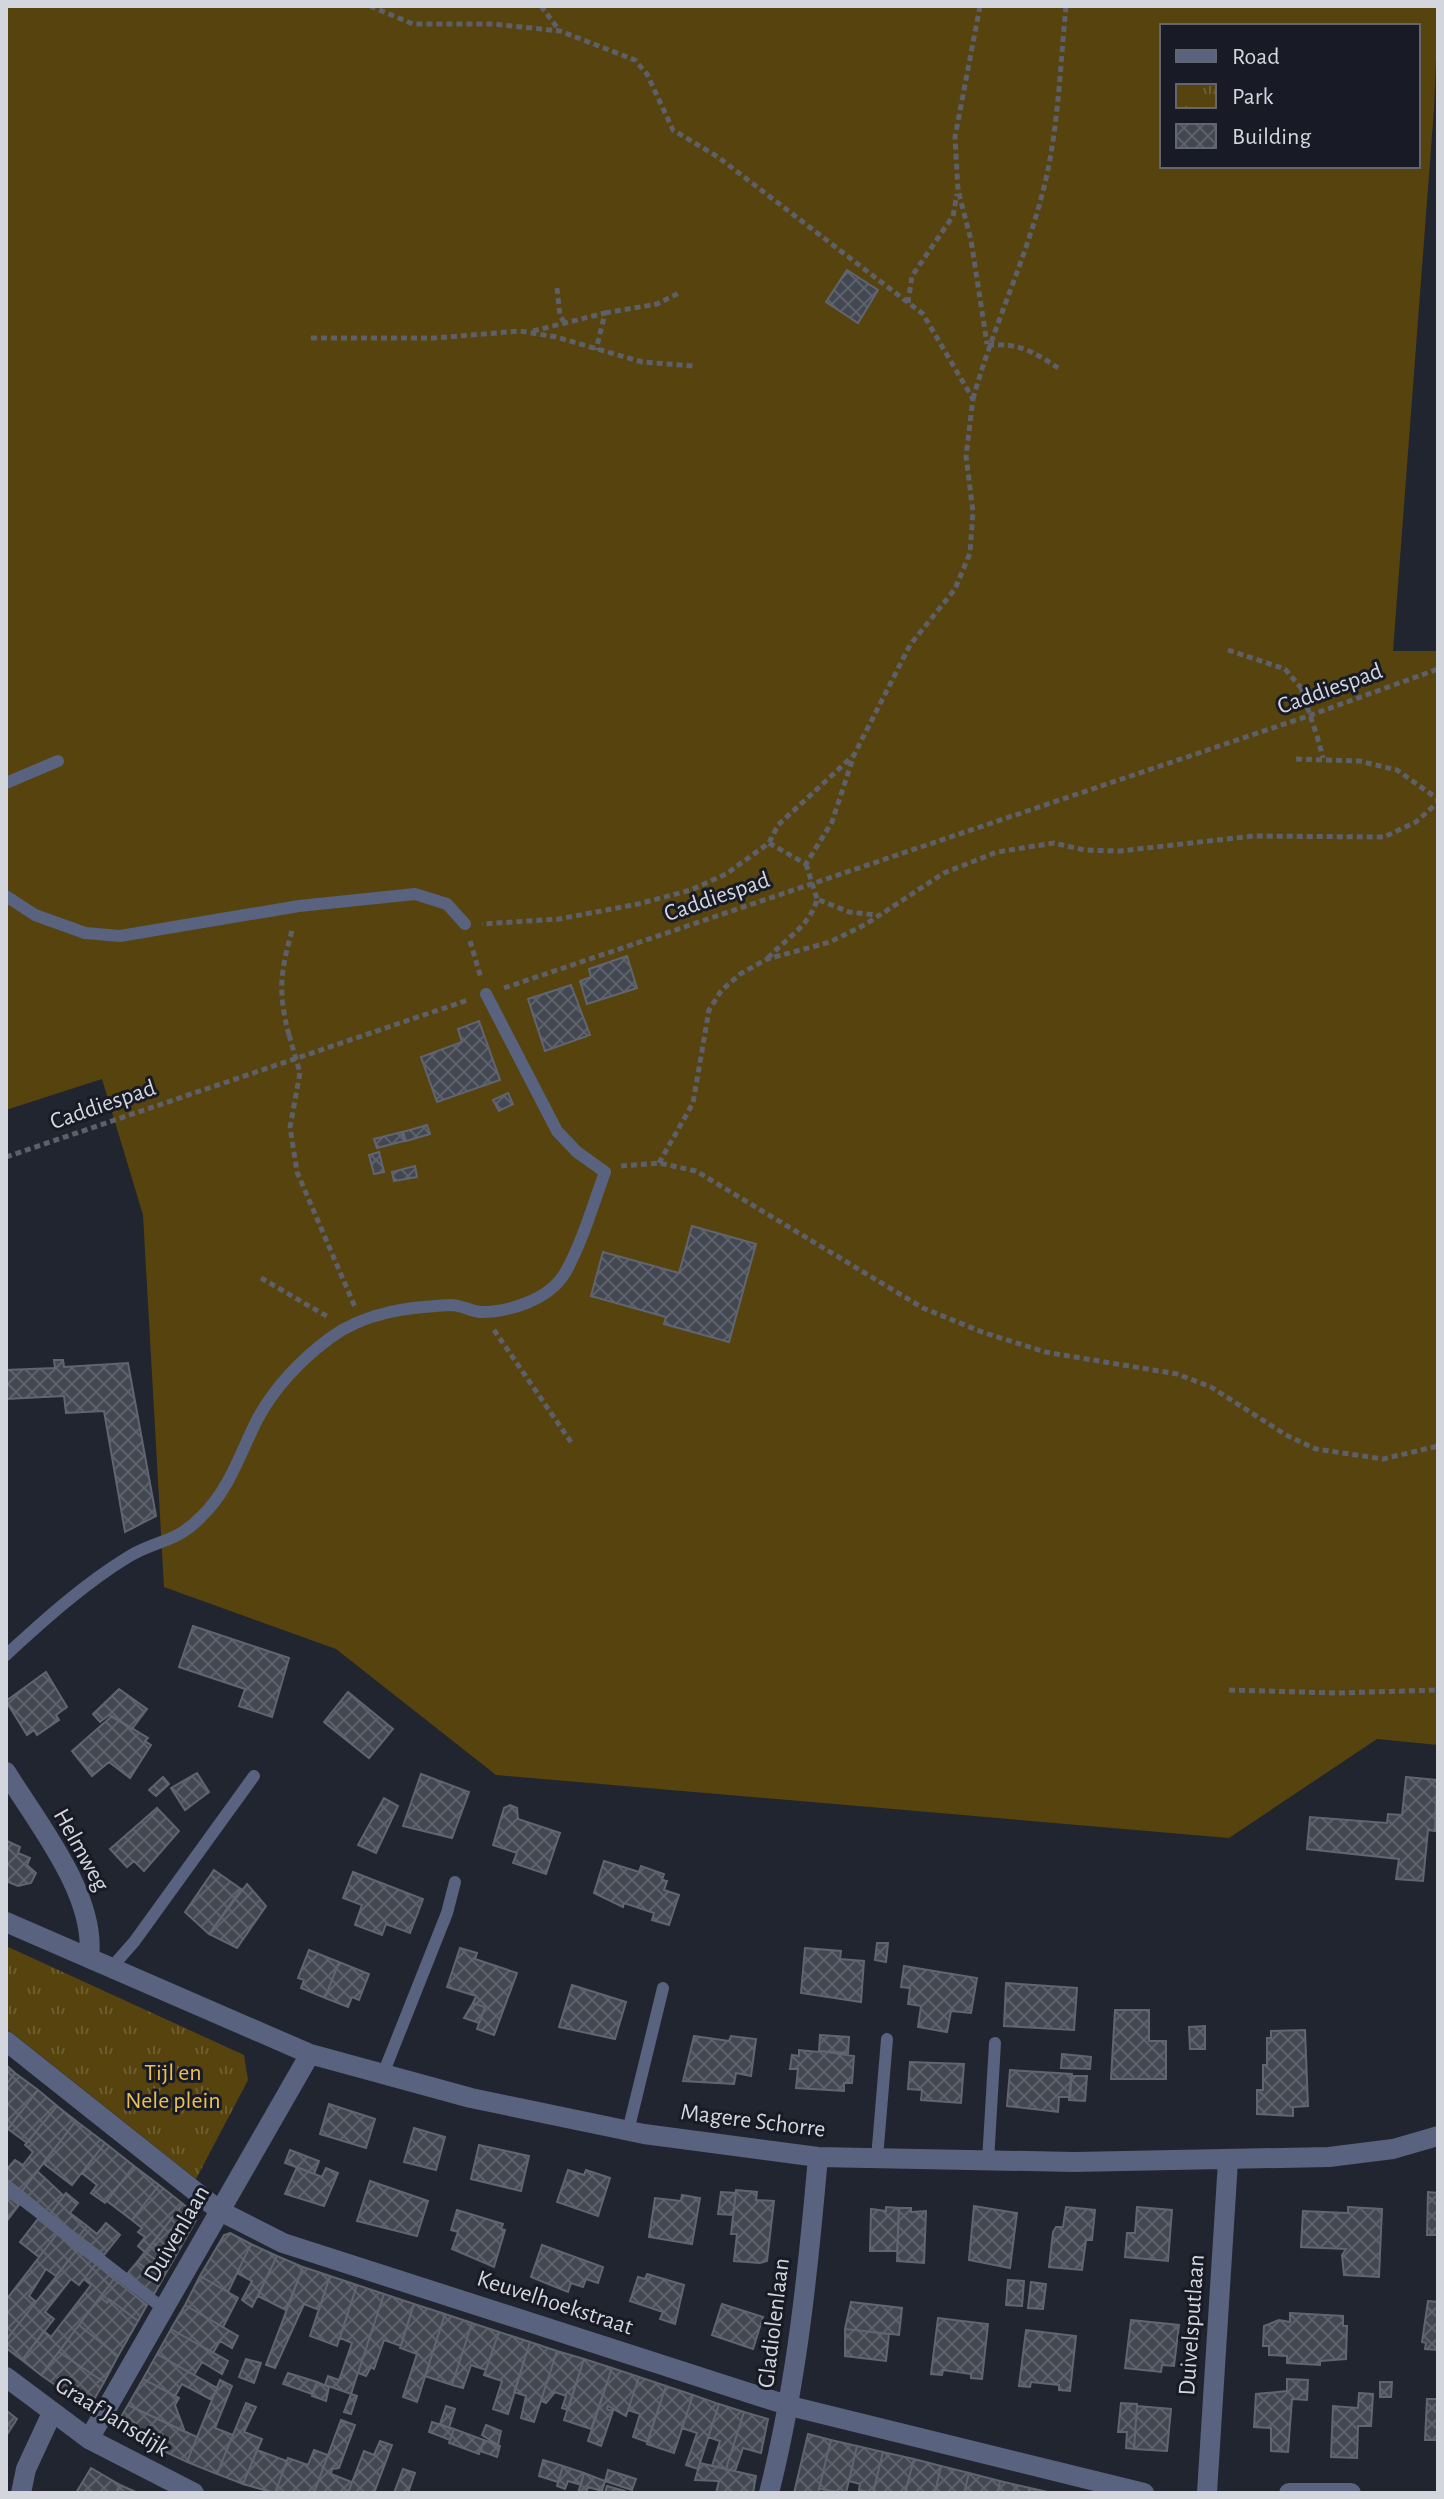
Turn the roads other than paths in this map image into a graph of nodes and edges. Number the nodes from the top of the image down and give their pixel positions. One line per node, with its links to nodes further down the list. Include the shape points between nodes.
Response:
1 (58, 761): 2 (lane)
2 (6, 783)
3 (6, 896): 4 (lane, via 35,915 85,933 120,936 299,906 415,894 447,904)
4 (465, 924)
5 (486, 994): 6 (lane, via 557,1131 605,1172 564,1275 541,1297 512,1308 478,1312 456,1305 411,1307 361,1321 332,1337 278,1388 224,1491 202,1517 179,1537 140,1550 102,1573)
6 (6, 1655)
7 (6, 1772): 11 (street, Helmweg, via 60,1859 88,1918)
8 (254, 1776): 12 (lane)
9 (455, 1882): 18 (lane)
10 (6, 1922): 11 (street, Magere Schorre)
11 (89, 1958): 12 (street, Magere Schorre)
12 (111, 1968): 17 (street, Magere Schorre)
13 (663, 1988): 19 (lane)
14 (887, 2039): 22 (lane)
15 (6, 2041): 26 (street, Keuvelhoekstraat)
16 (995, 2043): 23 (lane)
17 (310, 2054): 18 (street, Magere Schorre); 26 (street, Duivenlaan)
18 (383, 2074): 19 (street, Magere Schorre)
19 (628, 2131): 21 (street, Magere Schorre)
20 (1438, 2136): 24 (street, Magere Schorre, via 1393,2149 1329,2157)
21 (818, 2157): 22 (street, Magere Schorre); 29 (street, Gladiolenlaan)
22 (877, 2158): 23 (street, Magere Schorre)
23 (988, 2161): 24 (street, Magere Schorre)
24 (1228, 2161): 36 (street, Duivelsputlaan)
25 (6, 2187): 27 (lane)
26 (220, 2211): 27 (street, Duivenlaan); 29 (street, Keuvelhoekstraat, via 283,2243)
27 (164, 2309): 31 (street, Duivenlaan)
28 (6, 2377): 30 (street, Graaf Jansdijk)
29 (790, 2406): 34 (street, Gladiolenlaan); 35 (street, Keuvelhoekstraat)
30 (52, 2413): 31 (street, Graaf Jansdijk); 32 (street, via 26,2469)
31 (89, 2439): 33 (street, Graaf Jansdijk)
32 (21, 2493)
33 (194, 2493)
34 (769, 2493)
35 (1144, 2493)
36 (1207, 2493)
37 (1289, 2493): 38 (street)
38 (1351, 2493)

